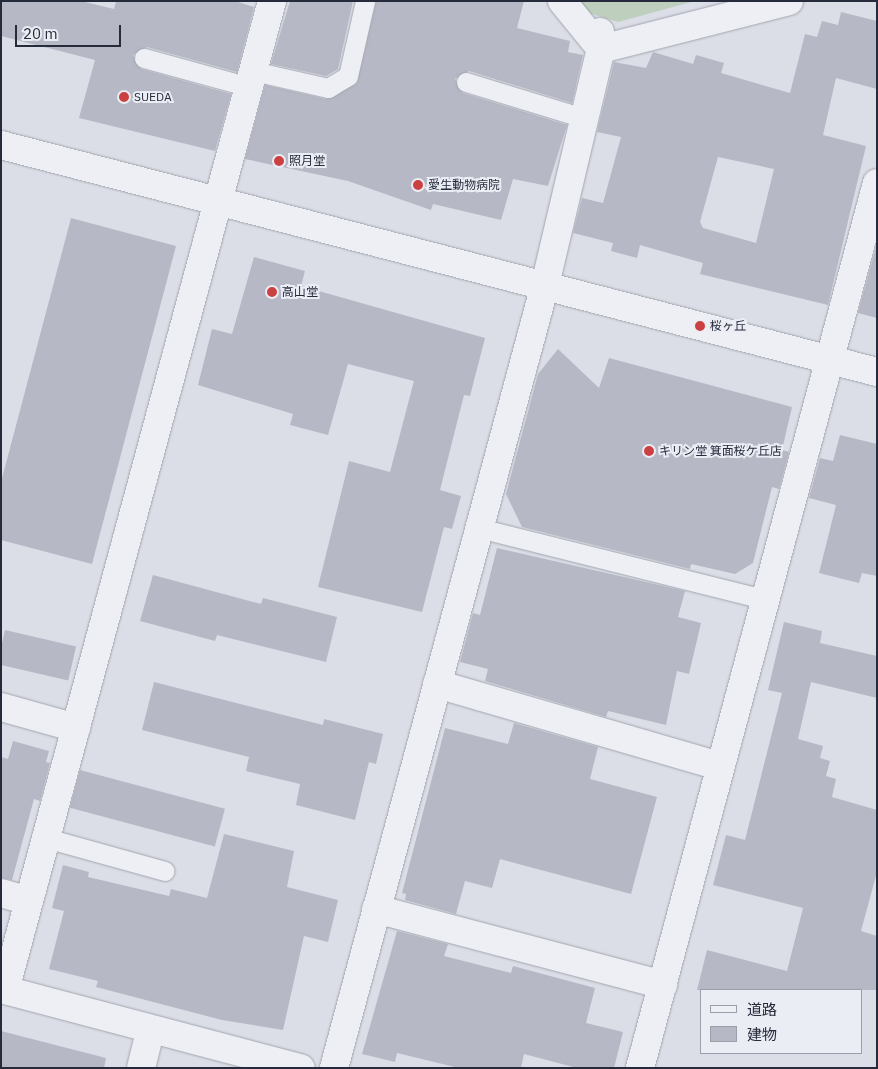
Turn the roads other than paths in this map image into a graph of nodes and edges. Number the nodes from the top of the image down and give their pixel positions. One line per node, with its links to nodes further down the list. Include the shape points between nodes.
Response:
1 (272, 1): 7 (street)
2 (365, 1): 7 (lane, via 348,76 328,88)
3 (562, 1): 5 (street)
4 (789, 1): 5 (street)
5 (600, 36): 9 (street)
6 (144, 58): 7 (lane)
7 (252, 79): 12 (street)
8 (466, 82): 9 (lane)
9 (584, 118): 13 (street)
10 (1, 145): 12 (street)
11 (877, 183): 14 (street)
12 (220, 201): 13 (street); 20 (street)
13 (545, 286): 14 (street); 16 (street)
14 (828, 359): 15 (street); 17 (street)
15 (877, 372)
16 (479, 528): 17 (lane); 18 (street)
17 (764, 599): 21 (street)
18 (437, 684): 21 (street); 26 (street)
19 (1, 707): 20 (street)
20 (76, 728): 22 (street)
21 (720, 766): 27 (street)
22 (46, 838): 23 (lane); 25 (street)
23 (165, 871)
24 (1, 893): 25 (street)
25 (29, 901): 28 (street)
26 (376, 908): 27 (street); 32 (street)
27 (662, 985): 33 (street)
28 (3, 989): 29 (street)
29 (150, 1031): 30 (street); 31 (street)
30 (141, 1068)
31 (301, 1068)
32 (334, 1068)
33 (640, 1068)

